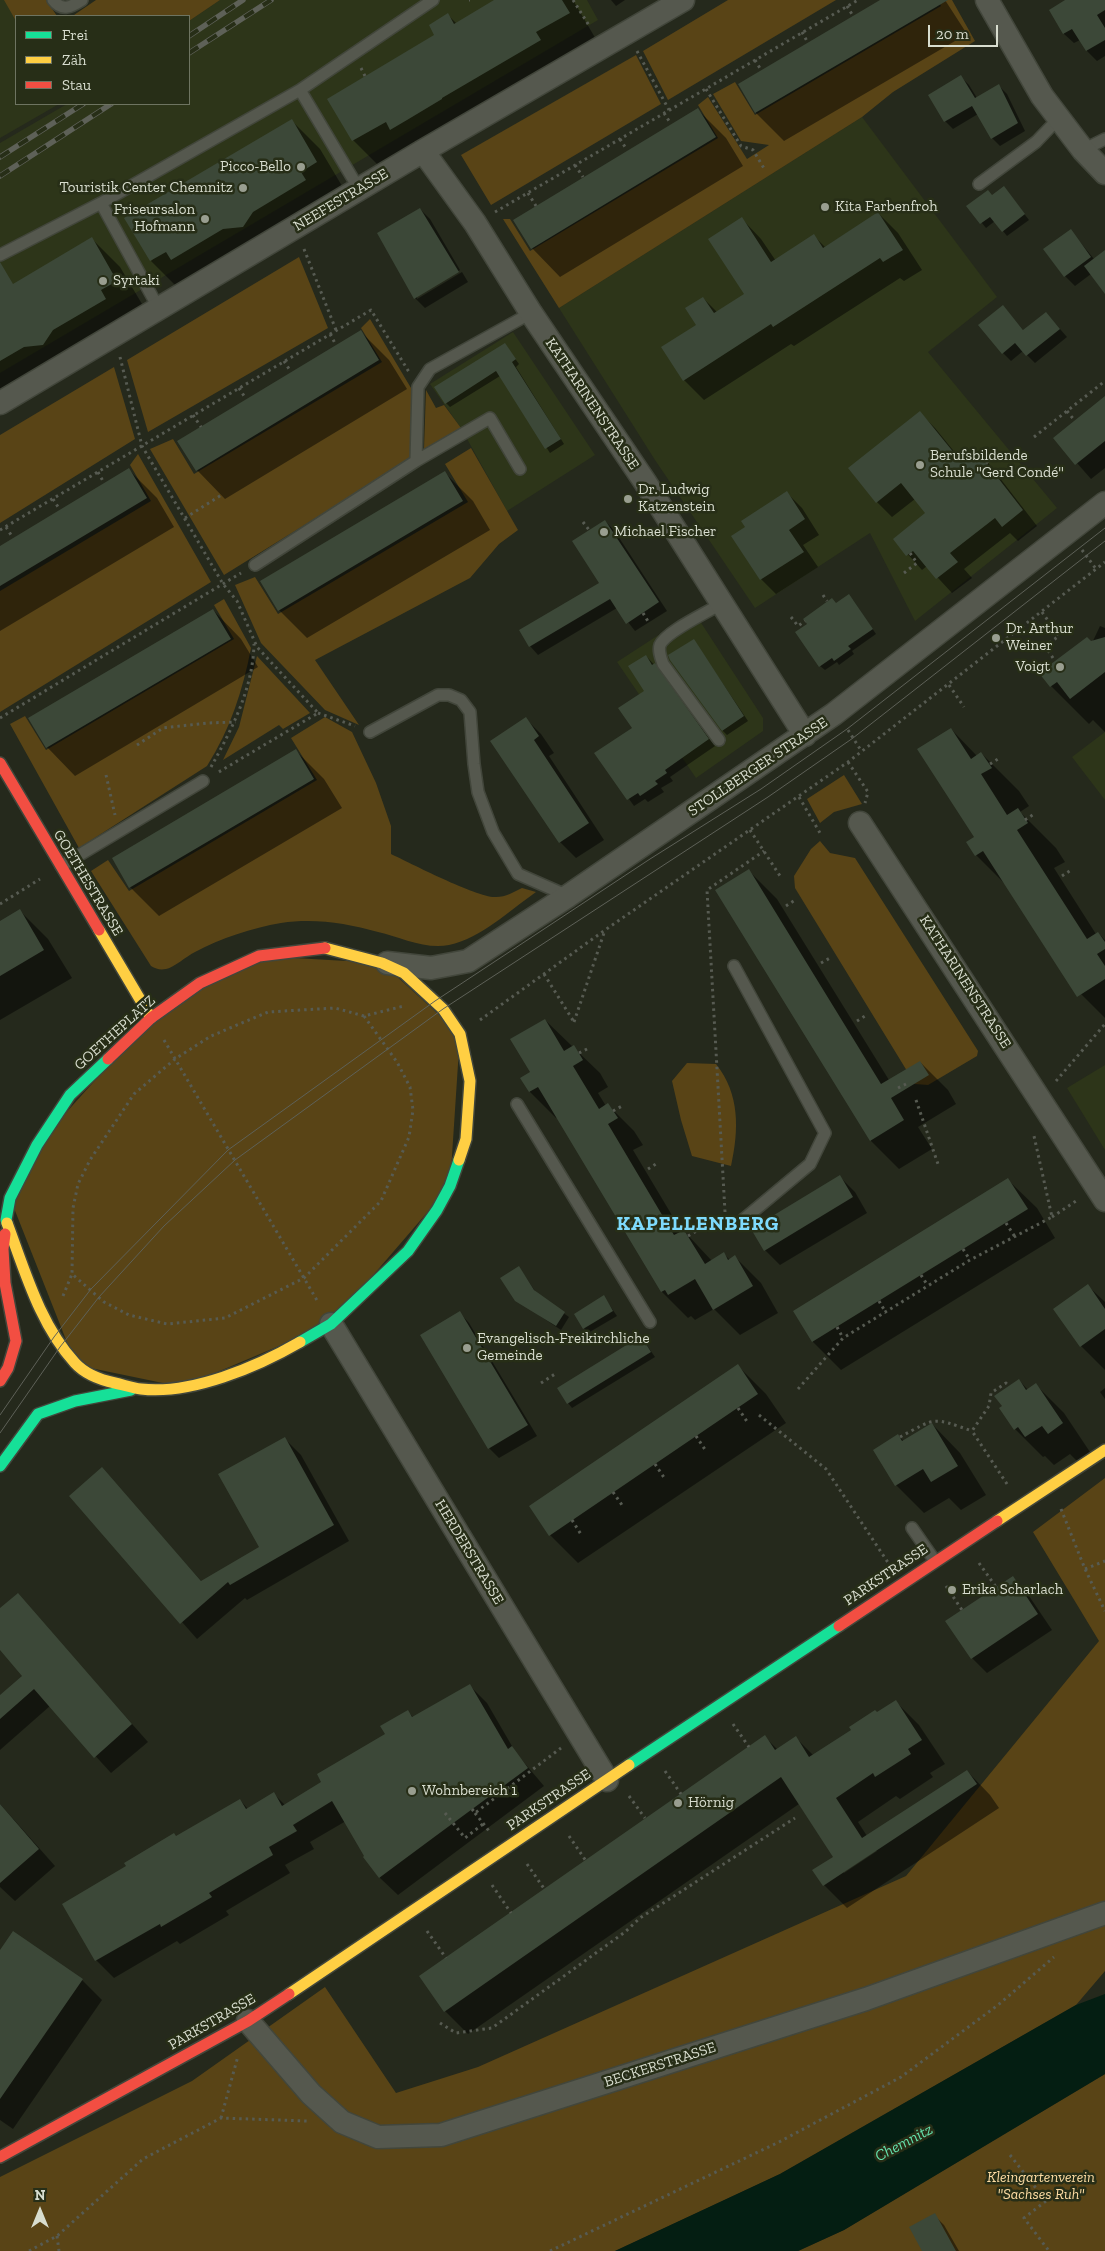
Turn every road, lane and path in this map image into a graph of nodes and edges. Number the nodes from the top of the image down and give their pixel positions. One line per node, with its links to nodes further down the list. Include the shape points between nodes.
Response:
1 (53, 0): 2 (lane, via 64,8)
2 (82, 0)
3 (433, 0): 17 (lane)
4 (574, 0): 13 (path)
5 (683, 0): 11 (street, NEEFESTRASSE)
6 (858, 0): 8 (path)
7 (987, 0): 20 (street, via 1042,96)
8 (847, 6): 9 (path); 10 (path)
9 (853, 16)
10 (802, 32): 12 (path); 14 (path)
11 (627, 33): 13 (street, NEEFESTRASSE); 18 (path)
12 (808, 42)
13 (602, 48): 26 (street, NEEFESTRASSE)
14 (755, 60): 15 (path); 16 (path)
15 (761, 70)
16 (706, 89): 18 (path); 28 (path, via 741,146 753,150)
17 (300, 90): 32 (lane); 34 (lane)
18 (669, 110): 19 (path)
19 (664, 113): 21 (path); 23 (path)
20 (1059, 118): 25 (street); 31 (lane, via 1036,142)
21 (671, 124)
22 (1105, 138): 25 (lane)
23 (620, 139): 24 (path); 27 (path)
24 (627, 150)
25 (1083, 150): 29 (street)
26 (423, 151): 32 (street, NEEFESTRASSE); 36 (street, KATHARINENSTRASSE)
27 (575, 165): 30 (path); 33 (path)
28 (765, 170)
29 (1105, 173)
30 (583, 178)
31 (979, 184)
32 (359, 189): 37 (street, NEEFESTRASSE)
33 (528, 193): 35 (path); 36 (path)
34 (101, 203): 38 (lane); 39 (lane)
35 (536, 206)
36 (475, 223): 40 (street, KATHARINENSTRASSE)
37 (295, 227): 39 (street, NEEFESTRASSE); 41 (path)
38 (0, 255)
39 (159, 309): 43 (street, NEEFESTRASSE)
40 (531, 313): 48 (lane, via 430,369); 81 (street, KATHARINENSTRASSE)
41 (336, 330): 42 (path); 48 (path, via 371,310)
42 (330, 334): 44 (path); 45 (path)
43 (114, 335): 51 (street, NEEFESTRASSE); 57 (path)
44 (336, 345)
45 (284, 361): 46 (path); 49 (path)
46 (291, 372)
47 (1105, 381): 52 (path)
48 (418, 387): 59 (lane)
49 (239, 388): 50 (path); 53 (path)
50 (246, 399)
51 (0, 403)
52 (1067, 411): 54 (path); 56 (path)
53 (193, 415): 55 (path); 57 (path)
54 (1075, 421)
55 (200, 427)
56 (1034, 437)
57 (142, 446): 62 (path); 68 (path)
58 (994, 456): 60 (path)
59 (416, 462): 61 (lane, via 490,418); 76 (lane)
60 (986, 463)
61 (520, 469)
62 (98, 472): 63 (path); 65 (path)
63 (104, 483)
64 (223, 494): 68 (path)
65 (53, 499): 67 (path); 70 (path)
66 (1105, 503): 95 (street, STOLLBERGER STRASSE)
67 (60, 510)
68 (185, 518): 78 (path)
69 (583, 522): 72 (path)
70 (6, 527): 71 (path); 73 (path)
71 (0, 530)
72 (588, 530)
73 (13, 538)
74 (910, 553): 77 (path, via 917,563)
75 (1105, 562): 82 (path)
76 (255, 565): 78 (path)
77 (904, 573)
78 (223, 584): 87 (path, via 237,602); 92 (path)
79 (823, 595): 80 (path)
80 (827, 602)
81 (722, 603): 95 (street, KATHARINENSTRASSE); 96 (lane, via 671,634 661,643 659,651 663,664)
82 (1042, 612): 88 (path, via 1059,636 1045,646); 89 (path)
83 (643, 613): 86 (path)
84 (792, 617): 85 (path, via 798,626)
85 (805, 621)
86 (649, 623)
87 (255, 641): 91 (path); 93 (path, via 254,660)
88 (1055, 661)
89 (949, 685): 90 (path); 99 (path)
90 (964, 707)
91 (318, 713): 94 (path); 103 (path)
92 (0, 718)
93 (236, 722): 97 (path, via 163,728); 103 (path)
94 (370, 732): 116 (lane, via 438,695 462,700 470,712 478,792 493,832 518,874)
95 (806, 734): 116 (street, STOLLBERGER STRASSE)
96 (718, 740)
97 (137, 745)
98 (998, 759): 101 (path)
99 (848, 762): 104 (path); 107 (path, via 868,792)
100 (0, 763): 112 (main road, GOETHESTRASSE)
101 (990, 764)
102 (106, 775): 109 (path)
103 (203, 782): 109 (lane)
104 (799, 797): 108 (path); 110 (path)
105 (1034, 814): 106 (path)
106 (1025, 820)
107 (860, 823): 138 (street, KATHARINENSTRASSE)
108 (750, 830): 111 (path); 120 (path)
109 (118, 832): 112 (lane)
110 (820, 833)
111 (764, 851): 115 (path); 150 (path, via 707,890)
112 (61, 866): 118 (path); 129 (main road, GOETHESTRASSE)
113 (1071, 870): 114 (path)
114 (1062, 876)
115 (782, 879)
116 (568, 896): 122 (street, STOLLBERGER STRASSE, via 468,962 431,968)
117 (795, 900): 119 (path)
118 (0, 904)
119 (786, 906)
120 (605, 930): 125 (path); 125 (path, via 574,1022)
121 (830, 958): 123 (path)
122 (382, 963): 126 (main road, GOETHEPLATZ, via 404,973); 129 (main road, GOETHEPLATZ, via 325,948 259,956 200,983)
123 (822, 963)
124 (734, 966): 153 (lane, via 825,1132 810,1164)
125 (544, 974): 132 (path)
126 (427, 994): 127 (path, via 409,1004); 132 (main road, GOETHEPLATZ, via 443,1009)
127 (364, 1016): 135 (path, via 335,1008 268,1012 211,1036); 160 (path, via 397,1062 410,1087 413,1110 409,1137 381,1201)
128 (865, 1016): 130 (path)
129 (151, 1018): 135 (path); 149 (main road, GOETHEPLATZ, via 70,1094 37,1145)
130 (857, 1021)
131 (1105, 1024): 138 (path)
132 (460, 1034): 165 (main road, GOETHEPLATZ, via 470,1094 466,1139 450,1186 408,1251)
133 (589, 1048): 134 (path)
134 (579, 1053)
135 (175, 1059): 160 (path); 160 (path, via 134,1094 78,1184 72,1208 72,1274 104,1302 128,1315 167,1324 225,1318)
136 (906, 1084): 137 (path)
137 (898, 1088)
138 (1040, 1098): 148 (street, KATHARINENSTRASSE)
139 (916, 1100): 145 (path)
140 (517, 1104): 164 (lane)
141 (624, 1105): 142 (path)
142 (613, 1111)
143 (1033, 1130): 151 (path)
144 (659, 1162): 146 (path)
145 (939, 1167)
146 (648, 1169)
147 (1082, 1197): 151 (path)
148 (1105, 1200)
149 (5, 1205): 169 (main road, via 3,1249 16,1341 8,1368); 172 (main road, GOETHEPLATZ, via 38,1304 60,1347 76,1365 99,1379)
150 (726, 1217)
151 (1052, 1217): 156 (path)
152 (1006, 1222): 156 (path)
153 (738, 1224)
154 (700, 1230): 155 (path)
155 (688, 1236)
156 (1015, 1237): 158 (path)
157 (963, 1249): 158 (path)
158 (970, 1260): 161 (path)
159 (921, 1275): 161 (path)
160 (304, 1278): 165 (path)
161 (928, 1286): 163 (path)
162 (879, 1301): 163 (path)
163 (886, 1312): 167 (path)
164 (650, 1322)
165 (330, 1324): 172 (main road, GOETHEPLATZ, via 246,1370 182,1387); 197 (street, HERDERSTRASSE)
166 (837, 1327): 167 (path)
167 (843, 1338): 173 (path)
168 (555, 1374): 170 (path)
169 (0, 1380)
170 (541, 1383)
171 (1008, 1386): 177 (path, via 1006,1383 991,1393 989,1406)
172 (142, 1388): 183 (main road, via 75,1401 38,1414)
173 (798, 1389)
174 (738, 1408): 176 (path)
175 (759, 1415): 194 (path, via 826,1469)
176 (748, 1423)
177 (972, 1431): 179 (path, via 942,1420 932,1420); 185 (path)
178 (696, 1436): 181 (path)
179 (900, 1437)
180 (1105, 1450): 186 (main road, PARKSTRASSE)
181 (706, 1451)
182 (655, 1464): 184 (path)
183 (0, 1466)
184 (665, 1479)
185 (1005, 1482)
186 (1051, 1485): 192 (main road, PARKSTRASSE); 195 (path)
187 (613, 1492): 188 (path)
188 (624, 1508)
189 (572, 1520): 191 (path)
190 (912, 1528): 192 (lane)
191 (582, 1536)
192 (935, 1561): 200 (main road, PARKSTRASSE)
193 (1105, 1561): 195 (path)
194 (890, 1564)
195 (1085, 1569): 196 (path)
196 (1105, 1611)
197 (580, 1734): 200 (street, HERDERSTRASSE); 201 (path, via 474,1811 483,1823 465,1838)
198 (743, 1738): 199 (path)
199 (749, 1747)
200 (607, 1780): 202 (main road, PARKSTRASSE)
201 (445, 1812)
202 (554, 1815): 204 (path); 208 (main road, PARKSTRASSE)
203 (795, 1818): 214 (path, via 640,1918 492,2028 456,2033)
204 (586, 1861)
205 (539, 1882): 206 (path)
206 (544, 1890)
207 (505, 1905): 209 (path)
208 (412, 1910): 212 (path); 213 (main road, PARKSTRASSE)
209 (511, 1913)
210 (1105, 1913): 216 (street, BECKERSTRASSE, via 866,1999 441,2135 378,2137)
211 (1055, 1956): 222 (path, via 901,2078 779,2142)
212 (446, 1958)
213 (248, 2021): 215 (path); 216 (street, BECKERSTRASSE, via 311,2094); 218 (main road, PARKSTRASSE)
214 (440, 2023)
215 (221, 2118): 216 (path); 219 (path, via 143,2159)
216 (342, 2122)
217 (1010, 2155): 223 (path, via 1046,2201 1024,2218)
218 (0, 2157)
219 (57, 2236): 220 (path); 221 (path)
220 (29, 2251)
221 (59, 2251)
222 (550, 2251)
223 (1049, 2251)

